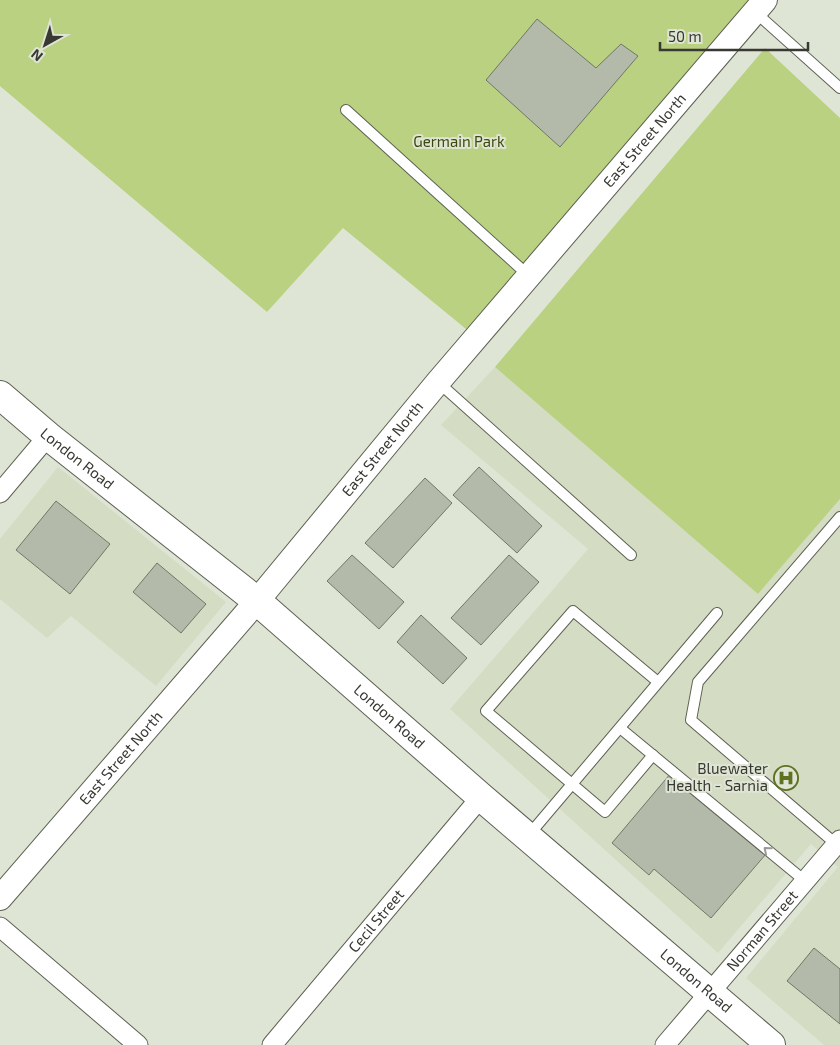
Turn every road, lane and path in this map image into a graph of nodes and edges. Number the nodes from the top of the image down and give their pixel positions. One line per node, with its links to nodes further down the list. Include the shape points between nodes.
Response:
1 (760, 6): 2 (lane); 4 (street, East Street North)
2 (840, 88)
3 (346, 110): 4 (lane)
4 (529, 276): 5 (street, East Street North)
5 (438, 382): 10 (lane); 11 (street, East Street North)
6 (0, 395): 7 (main road, London Road)
7 (48, 436): 8 (street); 11 (main road, London Road)
8 (0, 493)
9 (840, 518): 19 (lane, via 698,682 691,720)
10 (631, 555)
11 (257, 601): 17 (main road, London Road); 21 (street, East Street North)
12 (717, 613): 13 (lane)
13 (658, 682): 14 (lane); 16 (lane, via 573,611 486,711)
14 (620, 728): 15 (lane); 16 (lane)
15 (653, 755): 16 (lane, via 605,812); 20 (lane, one-way to 15)
16 (572, 785): 18 (lane)
17 (481, 797): 18 (main road, London Road); 25 (street, Cecil Street)
18 (528, 837): 23 (main road, London Road)
19 (838, 842): 20 (street, Norman Street)
20 (805, 881): 23 (street, Norman Street)
21 (0, 898)
22 (0, 927): 24 (street)
23 (710, 992): 26 (street, Norman Street); 27 (main road, London Road)
24 (138, 1045)
25 (272, 1045)
26 (665, 1045)
27 (771, 1045)

